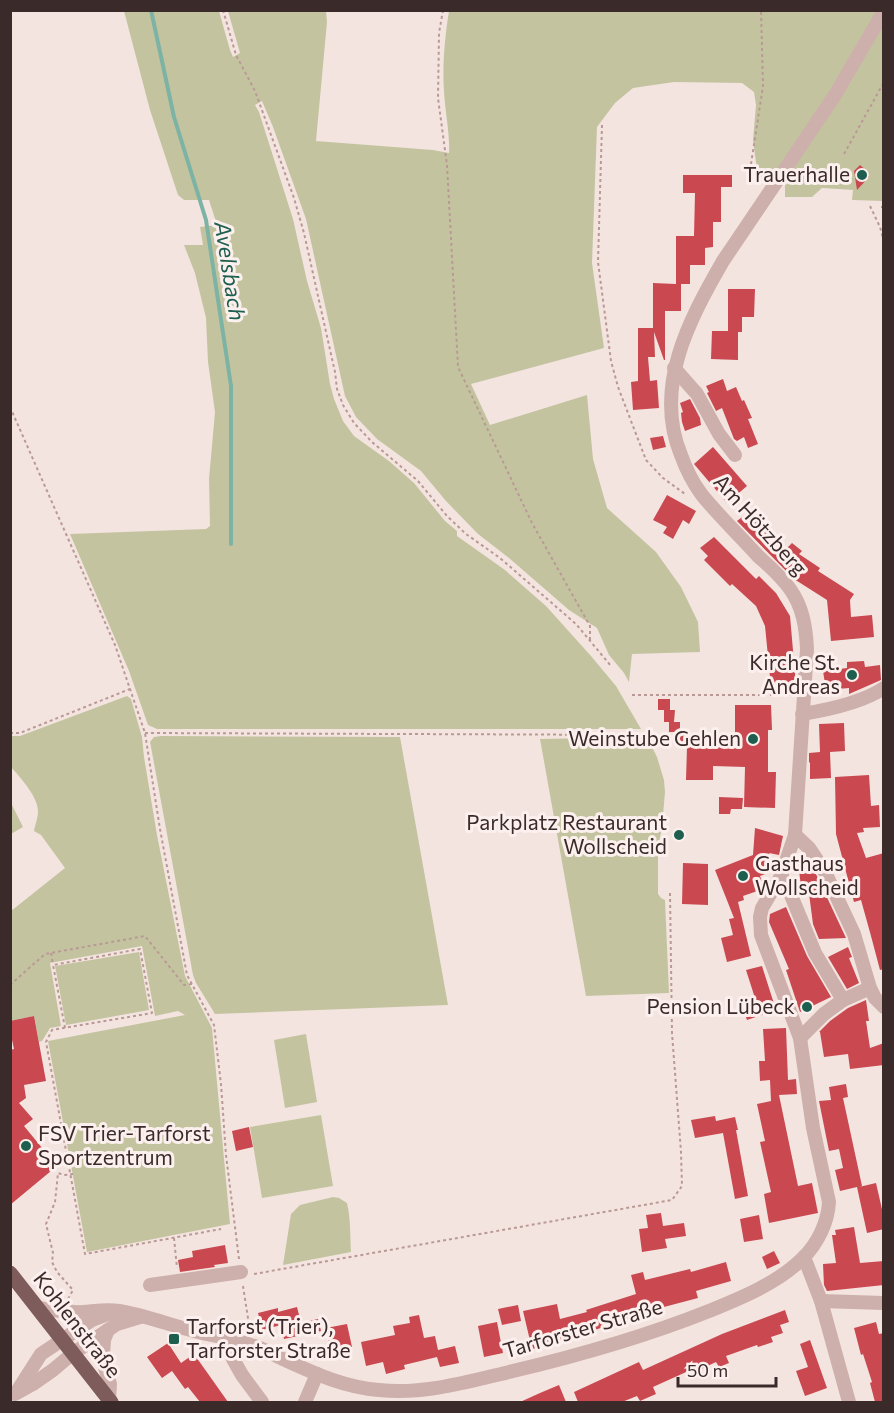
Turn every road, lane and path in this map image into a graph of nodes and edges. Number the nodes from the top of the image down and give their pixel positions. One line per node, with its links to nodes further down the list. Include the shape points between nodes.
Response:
1 (223, 10): 15 (path, via 236,55 255,91 294,198 343,405 354,423 418,481 447,516 576,624)
2 (442, 10): 15 (path, via 438,98 447,165 458,367 532,523 590,626)
3 (761, 10): 8 (path, via 763,86)
4 (884, 11): 11 (street, Am Hötzberg, via 835,95 723,261 694,316)
5 (884, 82): 7 (path)
6 (603, 125): 14 (path, via 598,262 611,361 645,460 687,496)
7 (844, 154)
8 (751, 164)
9 (870, 206): 10 (path)
10 (884, 242)
11 (674, 368): 13 (street, Am Hötzberg, via 697,394); 14 (street, Am Hötzberg, via 670,413 674,434 687,470)
12 (10, 407): 19 (path, via 115,645)
13 (735, 455)
14 (702, 494): 22 (street, Am Hötzberg, via 794,594 806,632)
15 (591, 642): 16 (path)
16 (611, 666)
17 (822, 681): 20 (path, via 822,693)
18 (884, 688): 23 (street, via 873,696)
19 (130, 689): 24 (path, via 20,733); 25 (path)
20 (840, 692)
21 (632, 695): 22 (path)
22 (804, 695): 23 (street, Am Hötzberg)
23 (802, 714): 27 (street, Am Hötzberg)
24 (10, 733)
25 (145, 733): 26 (path); 32 (path, via 187,975)
26 (652, 735)
27 (796, 829): 28 (street, Tarforster Straße); 34 (street, via 830,882 854,934)
28 (781, 876): 35 (street, via 815,953); 38 (street, Tarforster Straße, via 762,908 761,935)
29 (670, 892): 45 (path, via 672,1033 682,1186 672,1200)
30 (51, 953): 31 (path); 32 (path, via 145,936 184,985); 33 (path)
31 (53, 965): 37 (path); 37 (path, via 140,949 152,1013)
32 (192, 984): 45 (path, via 214,1025)
33 (10, 985)
34 (870, 988): 35 (street); 36 (street)
35 (843, 1000): 38 (street)
36 (884, 1007)
37 (65, 1028): 39 (path, via 52,1030 46,1042)
38 (800, 1038): 42 (street, Tarforster Straße, via 829,1202 825,1224)
39 (72, 1174): 41 (path, via 86,1254); 47 (path, via 57,1173 55,1202 46,1224 52,1262 73,1290)
40 (220, 1229): 41 (path)
41 (174, 1238): 43 (path)
42 (804, 1257): 48 (street); 58 (street, Tarforster Straße, via 778,1278 730,1303 643,1336 559,1360 427,1389 381,1390 348,1385)
43 (177, 1263)
44 (10, 1273): 50 (main road, Kohlenstraße)
45 (241, 1274): 46 (street); 56 (path)
46 (150, 1285)
47 (68, 1297)
48 (821, 1301): 49 (street); 63 (street)
49 (884, 1303)
50 (38, 1308): 51 (street, Tarforster Straße); 55 (main road, Kohlenstraße)
51 (121, 1311): 52 (street, Tarforster Straße); 55 (street, via 92,1320)
52 (142, 1317): 53 (street); 54 (street, Tarforster Straße)
53 (108, 1330): 57 (street); 60 (street, via 103,1355)
54 (230, 1339): 56 (street, Tarforster Straße); 61 (street, via 233,1359)
55 (62, 1340): 57 (main road, Kohlenstraße); 59 (street, via 41,1354)
56 (252, 1345): 58 (street, Tarforster Straße)
57 (72, 1354): 59 (street); 60 (main road, Kohlenstraße)
58 (317, 1374): 62 (street)
59 (13, 1397)
60 (110, 1401)
61 (262, 1402)
62 (305, 1402)
63 (849, 1402)

